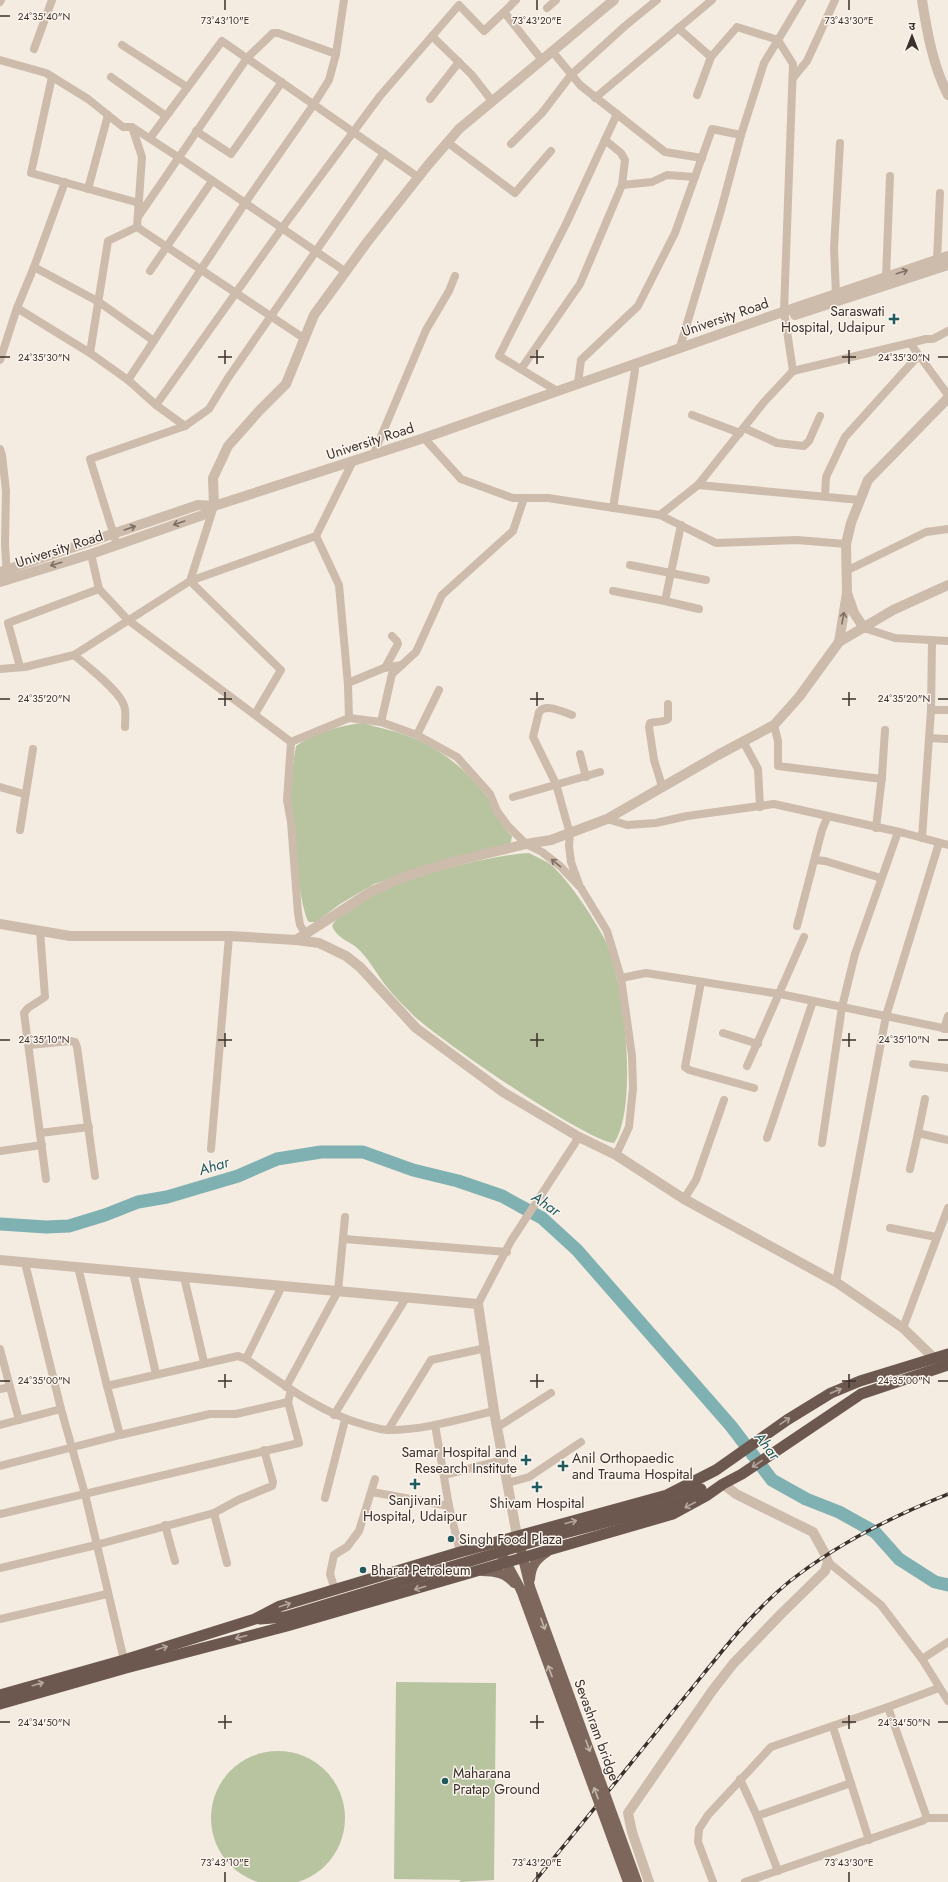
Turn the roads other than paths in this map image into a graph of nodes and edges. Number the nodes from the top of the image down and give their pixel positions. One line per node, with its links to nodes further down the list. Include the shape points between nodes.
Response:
1 (52, 0): 19 (street)
2 (344, 0): 21 (street)
3 (516, 0): 14 (street)
4 (556, 0): 13 (street)
5 (614, 0): 20 (street)
6 (657, 0): 27 (street)
7 (712, 0): 15 (street)
8 (802, 0): 17 (street)
9 (836, 0): 30 (street, via 807,61)
10 (922, 0): 35 (street, via 927,32)
11 (928, 0): 32 (street, via 932,32)
12 (460, 3): 14 (street, via 484,31); 16 (street)
13 (547, 8)
14 (504, 12): 25 (street)
15 (678, 28): 22 (street); 36 (street)
16 (432, 36): 26 (street); 45 (street, via 380,96)
17 (778, 40): 22 (street, via 737,27); 30 (street, via 794,64); 46 (street, via 764,63)
18 (122, 45): 33 (street)
19 (34, 50)
20 (552, 51): 25 (street); 27 (street)
21 (336, 54): 23 (street, via 273,33); 39 (street, via 329,80)
22 (712, 57): 34 (street)
23 (248, 58): 31 (street); 33 (street, via 222,40); 44 (street)
24 (0, 60): 28 (street)
25 (542, 60): 38 (street)
26 (459, 62): 37 (street); 38 (street)
27 (571, 75): 36 (street); 51 (street, via 542,113)
28 (52, 77): 41 (street, via 88,99); 60 (street, via 31,173)
29 (111, 77): 42 (street)
30 (793, 78): 84 (street)
31 (282, 82): 39 (street); 44 (street, via 231,154)
32 (948, 83)
33 (187, 87): 42 (street)
34 (697, 95)
35 (948, 95)
36 (595, 98): 40 (street)
37 (430, 99)
38 (492, 101): 49 (street)
39 (314, 104): 45 (street); 65 (street)
40 (617, 114): 48 (street); 55 (street, via 664,152)
41 (108, 115): 43 (street, via 123,127); 62 (street)
42 (166, 116): 47 (street)
43 (132, 127): 47 (street); 64 (street, via 142,157)
44 (196, 131): 54 (street)
45 (354, 132): 53 (street); 68 (street)
46 (741, 135): 55 (street, via 712,129); 90 (street)
47 (150, 138): 54 (street)
48 (605, 140): 61 (street, via 621,153 625,160); 94 (street, via 499,356)
49 (447, 142): 52 (street, via 515,193); 57 (street)
50 (840, 143): 81 (street, via 834,248)
51 (511, 144)
52 (551, 151)
53 (384, 153): 57 (street); 70 (street)
54 (178, 157): 59 (street); 66 (street)
55 (702, 158): 58 (street)
56 (890, 176): 79 (street)
57 (418, 177): 77 (street)
58 (695, 177): 61 (street, via 667,175 652,182); 98 (street, via 675,233 638,306 581,360)
59 (212, 181): 65 (street); 69 (street)
60 (65, 182): 62 (street); 74 (street)
61 (622, 185): 94 (street, via 580,284)
62 (88, 189): 64 (street)
63 (940, 193): 72 (street)
64 (139, 203): 66 (street)
65 (245, 203): 68 (street); 75 (street)
66 (137, 217): 67 (street)
67 (137, 227): 69 (street); 82 (street, via 108,241)
68 (282, 228): 70 (street); 80 (street)
69 (166, 247): 75 (street); 76 (street)
70 (315, 251): 77 (street); 85 (street)
71 (948, 256): 72 (street, University Road)
72 (938, 260): 79 (street, University Road, one-way to 72)
73 (948, 265): 84 (street, University Road)
74 (34, 268): 82 (street); 83 (street)
75 (201, 270): 80 (street); 88 (street)
76 (150, 271)
77 (346, 272): 87 (street, via 314,315)
78 (455, 276): 110 (street, via 426,330)
79 (886, 277): 81 (street, University Road)
80 (236, 293): 85 (street); 103 (street)
81 (836, 294): 84 (street, University Road)
82 (99, 302): 88 (street); 91 (street)
83 (17, 308): 91 (street); 93 (street)
84 (784, 315): 90 (street, University Road); 95 (street, University Road); 96 (street)
85 (270, 316): 87 (street); 106 (street, via 209,409)
86 (948, 332): 89 (street, via 933,340)
87 (305, 339): 117 (street, via 286,384 228,446 213,478)
88 (154, 341): 97 (street)
89 (910, 343): 92 (street); 96 (street)
90 (680, 347): 98 (street, University Road)
91 (90, 353): 97 (street)
92 (918, 356): 100 (street); 114 (street, via 845,437 826,477)
93 (0, 360)
94 (521, 369): 99 (street)
95 (634, 370): 102 (street, University Road, via 580,389); 118 (street)
96 (793, 371): 107 (street, via 764,402)
97 (128, 380): 103 (street)
98 (578, 383): 99 (street, University Road)
99 (557, 391): 102 (street, University Road)
100 (948, 394)
101 (948, 398): 116 (street, via 868,480)
102 (534, 400): 108 (street, University Road)
103 (156, 405): 106 (street)
104 (692, 415): 107 (street)
105 (820, 416): 107 (street, via 804,446 777,443)
106 (185, 426): 122 (street, via 90,459)
107 (742, 431): 113 (street)
108 (424, 438): 110 (street, University Road); 115 (street, via 462,478 513,498)
109 (0, 449): 112 (street)
110 (374, 453): 111 (street, University Road)
111 (353, 461): 117 (street, University Road); 123 (street)
112 (2, 472): 130 (street, via 6,491)
113 (698, 485): 114 (street); 119 (street)
114 (825, 496): 116 (street)
115 (524, 498): 118 (street, via 548,498); 146 (street, via 513,531 442,595 416,652)
116 (860, 500): 124 (street)
117 (214, 506): 122 (street, University Road, one-way to 117, via 198,505); 125 (street, University Road, one-way to 125, via 203,515); 132 (street)
118 (613, 508): 119 (street)
119 (660, 515): 120 (street)
120 (681, 525): 124 (street, via 716,542 797,540); 129 (street)
121 (948, 529): 128 (street, via 926,532)
122 (114, 534): 125 (street); 130 (street, University Road)
123 (316, 536): 132 (street); 150 (street, via 339,585)
124 (846, 544): 128 (street)
125 (117, 545): 126 (street, University Road)
126 (91, 554): 130 (street, University Road, one-way to 130); 134 (street)
127 (630, 564): 129 (street)
128 (846, 571): 136 (street)
129 (671, 573): 131 (street); 137 (street)
130 (3, 576)
131 (706, 580)
132 (190, 581): 139 (street); 155 (street, via 281,670)
133 (948, 585): 140 (street, via 893,610)
134 (99, 589): 139 (street); 147 (street, via 8,624)
135 (613, 591): 137 (street)
136 (848, 594): 140 (street, via 854,613); 144 (street, one-way to 136)
137 (665, 601): 138 (street)
138 (699, 609)
139 (128, 620): 145 (street); 155 (street)
140 (864, 628): 142 (street, via 895,638); 144 (street)
141 (392, 636): 148 (street, via 398,644)
142 (932, 640): 143 (street); 153 (street)
143 (948, 641)
144 (839, 642): 159 (street)
145 (74, 655): 147 (street); 160 (street, via 123,702)
146 (402, 664): 148 (street); 158 (street, via 392,674)
147 (20, 667): 149 (street)
148 (385, 668): 150 (street)
149 (0, 669)
150 (348, 683): 157 (street)
151 (439, 690): 162 (street)
152 (668, 704): 174 (street, via 668,719 650,723 649,727 654,760)
153 (931, 710): 154 (street); 163 (street)
154 (948, 710)
155 (255, 714): 165 (street)
156 (572, 715): 172 (street, via 546,707 542,709 533,737)
157 (349, 718): 158 (street); 165 (street)
158 (382, 722): 162 (street)
159 (774, 725): 166 (street); 171 (street, via 778,742 778,766)
160 (125, 727)
161 (885, 730): 171 (street)
162 (417, 736): 186 (street, via 457,757 490,794 508,826)
163 (929, 738): 164 (street); 184 (street)
164 (948, 738)
165 (291, 742): 194 (street, via 287,800 298,913 300,925)
166 (744, 743): 174 (street); 177 (street, via 758,769)
167 (33, 749): 175 (street)
168 (580, 754): 170 (street)
169 (600, 772): 170 (street)
170 (586, 777): 172 (street)
171 (882, 779): 180 (street)
172 (556, 784): 176 (street); 183 (street)
173 (0, 786): 175 (street)
174 (662, 786): 179 (street)
175 (24, 794): 181 (street)
176 (513, 797)
177 (760, 807): 178 (street, via 774,804); 179 (street, via 687,816 656,823 627,825)
178 (828, 816): 180 (street); 188 (street)
179 (607, 819): 183 (street)
180 (876, 828): 182 (street)
181 (20, 830)
182 (898, 832): 184 (street); 189 (street)
183 (570, 834): 186 (street); 190 (street, via 571,862)
184 (922, 838): 185 (street)
185 (939, 843): 187 (street); 203 (street)
186 (526, 844): 190 (street, one-way to 186, via 560,866); 194 (street, via 409,875 372,891)
187 (948, 846)
188 (815, 860): 189 (street); 192 (street)
189 (881, 878): 202 (street)
190 (581, 888): 198 (street, via 607,930)
191 (0, 924): 193 (street)
192 (797, 926)
193 (40, 931): 195 (street, via 70,936); 208 (street, via 45,992 44,997 24,1013)
194 (305, 933): 197 (street)
195 (229, 936): 197 (street); 223 (street)
196 (804, 937): 200 (street)
197 (296, 940): 218 (street, via 319,943 346,956 360,967 416,1028 503,1092)
198 (621, 978): 199 (street, via 646,973); 225 (street, via 632,1056 633,1088 629,1127)
199 (701, 982): 200 (street); 212 (street, via 685,1067)
200 (780, 994): 201 (street); 207 (street)
201 (813, 1001): 202 (street); 219 (street)
202 (842, 1007): 203 (street); 221 (street)
203 (886, 1016): 205 (street); 241 (street)
204 (948, 1016): 205 (street)
205 (946, 1029)
206 (723, 1034): 207 (street)
207 (758, 1044): 210 (street)
208 (29, 1045): 215 (street, via 70,1041 78,1047); 216 (street)
209 (913, 1064): 211 (street)
210 (747, 1066)
211 (948, 1068)
212 (754, 1088)
213 (925, 1099): 217 (street)
214 (724, 1100): 229 (street, via 696,1180)
215 (89, 1127): 216 (street); 227 (street)
216 (40, 1133): 222 (street)
217 (918, 1133): 220 (street); 226 (street)
218 (579, 1137): 225 (street); 235 (street, via 511,1241)
219 (766, 1138)
220 (948, 1140)
221 (822, 1143)
222 (42, 1144): 224 (street); 228 (street)
223 (210, 1149)
224 (0, 1151)
225 (616, 1155): 229 (street)
226 (910, 1169)
227 (95, 1176)
228 (46, 1179)
229 (684, 1199): 241 (street)
230 (948, 1208): 233 (street)
231 (344, 1217): 234 (street)
232 (890, 1228): 233 (street)
233 (936, 1236): 246 (street)
234 (344, 1239): 235 (street); 243 (street)
235 (507, 1252): 245 (street)
236 (0, 1260): 237 (street)
237 (25, 1262): 238 (street); 261 (street)
238 (78, 1268): 239 (street); 255 (street)
239 (133, 1272): 240 (street); 254 (street)
240 (184, 1277): 242 (street); 252 (street)
241 (836, 1282): 246 (street)
242 (282, 1286): 243 (street); 251 (street)
243 (338, 1291): 244 (street); 258 (street)
244 (406, 1298): 245 (street); 263 (street)
245 (478, 1304): 248 (street)
246 (902, 1328): 250 (street)
247 (0, 1348): 256 (street)
248 (486, 1348): 262 (street); 269 (street, via 429,1361)
249 (948, 1354): 250 (highway)
250 (932, 1358): 253 (street); 276 (highway, one-way to 250, via 802,1410 831,1393)
251 (246, 1359): 252 (street, via 238,1356); 258 (street)
252 (204, 1362): 254 (street)
253 (946, 1366): 280 (highway, one-way to 280, via 861,1394 742,1474)
254 (156, 1374): 255 (street)
255 (107, 1386): 270 (street)
256 (10, 1387): 257 (street); 264 (street)
257 (0, 1389)
258 (289, 1389): 260 (street); 263 (street)
259 (551, 1393): 268 (street)
260 (288, 1402): 270 (street, via 236,1414 210,1414); 273 (street, via 299,1443)
261 (61, 1409): 264 (street); 272 (street)
262 (494, 1411): 267 (street); 268 (street)
263 (334, 1415): 265 (street)
264 (19, 1420): 266 (street)
265 (345, 1420): 269 (street); 284 (street)
266 (0, 1425)
267 (435, 1425): 269 (street); 277 (street)
268 (498, 1427): 274 (street)
269 (388, 1430)
270 (120, 1434): 272 (street)
271 (581, 1442): 279 (street, via 528,1477)
272 (72, 1447): 275 (street); 283 (street)
273 (264, 1450): 283 (street); 286 (street, via 272,1486)
274 (503, 1460): 277 (street); 279 (street)
275 (0, 1466)
276 (716, 1470): 281 (highway); 289 (highway, one-way to 276, via 667,1495)
277 (444, 1475): 285 (street)
278 (375, 1479): 282 (street)
279 (508, 1483): 289 (street)
280 (723, 1484): 281 (highway); 292 (highway, one-way to 292, via 673,1514); 296 (street, via 741,1497 813,1532)
281 (701, 1489): 304 (highway, bridge, via 663,1508 539,1540)
282 (372, 1492): 285 (street); 302 (street, via 359,1531 348,1547 334,1555 330,1574)
283 (84, 1494): 287 (street); 291 (street)
284 (325, 1498)
285 (449, 1506): 293 (street)
286 (214, 1512): 288 (street); 297 (street)
287 (0, 1514)
288 (165, 1525): 291 (street); 295 (street)
289 (517, 1536): 290 (highway); 294 (main road)
290 (495, 1542): 293 (highway); 298 (main road)
291 (96, 1545): 299 (street); 303 (street)
292 (553, 1548): 294 (highway); 301 (main road, via 538,1558 531,1568)
293 (460, 1552): 302 (highway)
294 (524, 1557): 298 (highway); 301 (main road)
295 (175, 1561)
296 (828, 1562): 309 (street, via 881,1604); 326 (street, via 825,1571 733,1664 628,1813)
297 (227, 1563)
298 (507, 1563): 300 (highway); 301 (main road)
299 (0, 1568)
300 (478, 1571): 301 (main road, via 493,1571 509,1576); 307 (highway, one-way to 307)
301 (525, 1589): 324 (main road, Sevashram bridge, one-way to 301, bridge); 325 (main road, Sevashram bridge, one-way to 325, bridge)
302 (335, 1590): 306 (highway, one-way to 302, via 280,1606)
303 (107, 1594): 305 (street); 310 (street)
304 (285, 1617): 306 (highway); 307 (highway)
305 (0, 1619)
306 (255, 1619): 310 (highway, one-way to 306)
307 (261, 1632): 310 (highway, one-way to 310)
308 (948, 1642): 309 (street)
309 (922, 1659): 311 (street)
310 (125, 1664): 312 (highway, one-way to 310); 314 (highway)
311 (939, 1688): 313 (street); 315 (street)
312 (0, 1695)
313 (948, 1701)
314 (0, 1704)
315 (888, 1707): 316 (street); 320 (street)
316 (833, 1727): 317 (street, via 771,1747); 318 (street)
317 (740, 1779): 319 (street); 327 (street, via 699,1829 698,1842)
318 (851, 1783): 319 (street); 322 (street)
319 (757, 1816): 323 (street)
320 (927, 1818): 321 (street); 322 (street)
321 (948, 1818)
322 (869, 1840): 323 (street)
323 (778, 1871): 328 (street)
324 (628, 1882)
325 (637, 1882)
326 (649, 1882)
327 (713, 1882)
328 (745, 1882)

